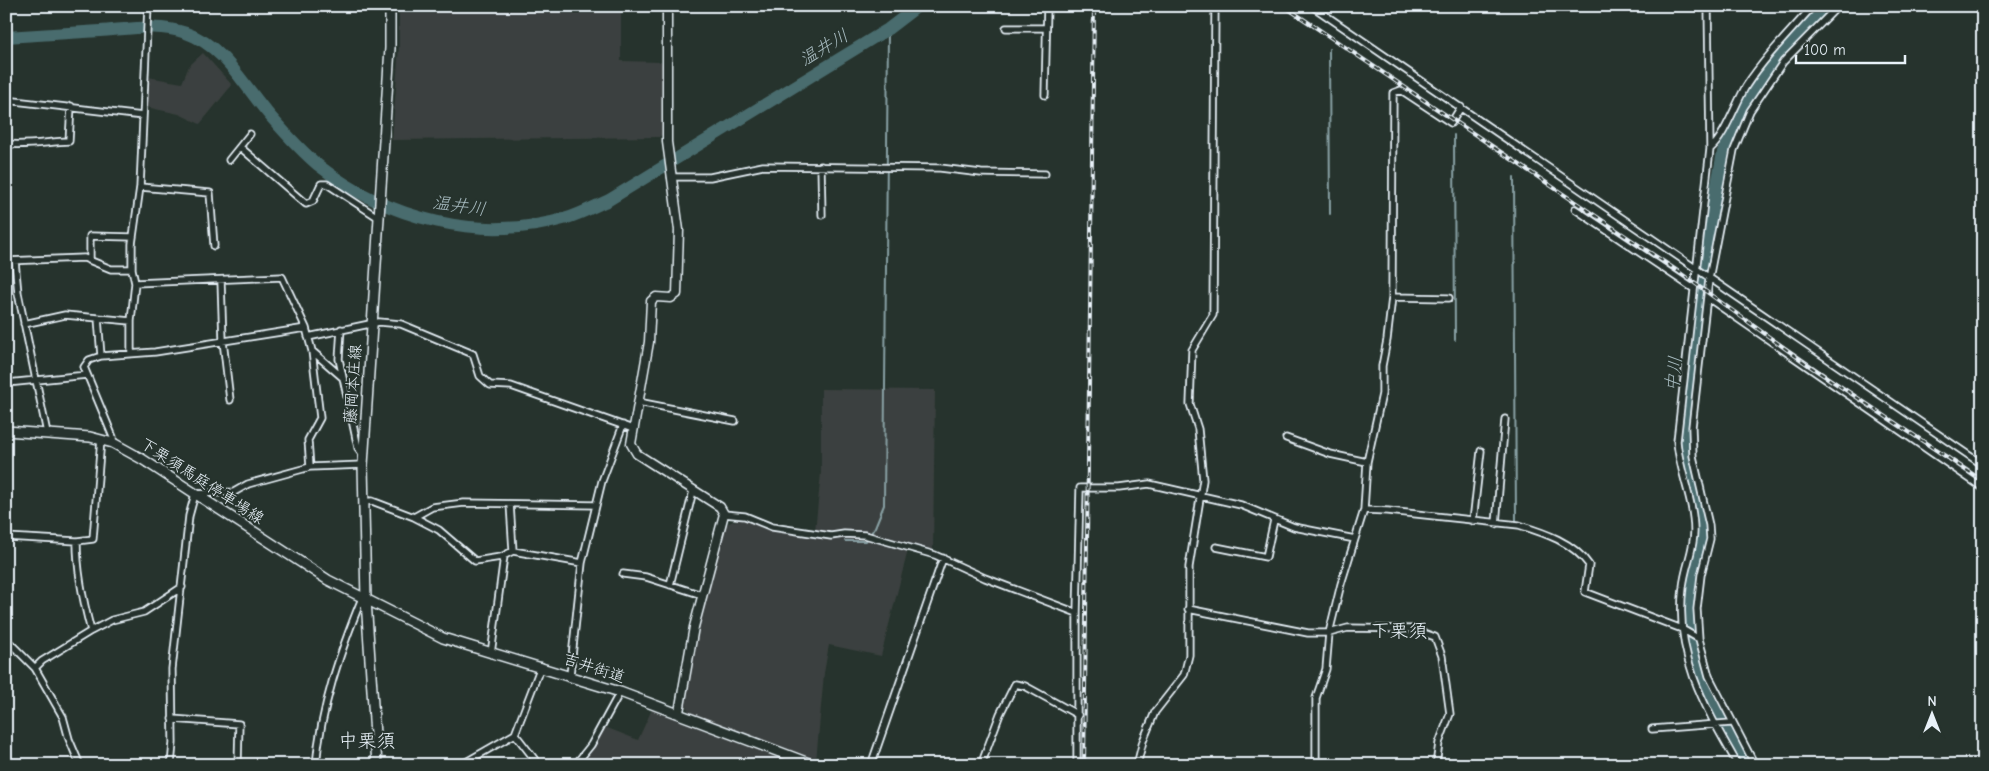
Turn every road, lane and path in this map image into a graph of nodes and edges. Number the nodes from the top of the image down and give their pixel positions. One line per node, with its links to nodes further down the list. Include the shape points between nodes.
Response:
1 (148, 6): 16 (street)
2 (390, 6): 27 (main road, 藤岡本庄線)
3 (667, 6): 24 (street, via 667,142)
4 (1047, 6): 11 (street)
5 (1215, 6): 78 (street, via 1213,315 1192,350 1190,378 1190,404 1198,429 1202,463)
6 (1312, 6): 15 (street)
7 (1708, 6): 20 (street)
8 (1813, 6): 20 (street, via 1762,64 1732,109 1718,142)
9 (1838, 6): 36 (street, via 1783,62 1750,111 1734,150)
10 (1006, 28): 11 (street)
11 (1046, 28): 12 (street)
12 (1045, 95)
13 (6, 100): 14 (street)
14 (71, 106): 16 (street); 18 (street, via 69,142 39,142 31,146)
15 (1461, 107): 35 (street); 40 (street, via 1451,123 1401,90 1393,93)
16 (143, 116): 25 (street)
17 (250, 134): 19 (street)
18 (6, 144)
19 (240, 147): 21 (street); 27 (street, via 306,204 314,200 320,184 327,184)
20 (1710, 149): 35 (street)
21 (228, 160)
22 (821, 166): 23 (street); 24 (street, via 763,166 710,177); 28 (street)
23 (1044, 174)
24 (671, 178): 59 (street, via 678,230 677,294 671,298 656,297 651,301 649,342)
25 (140, 187): 29 (street); 30 (street, via 210,193)
26 (1575, 209): 39 (street)
27 (379, 215): 46 (main road, 藤岡本庄線)
28 (822, 215)
29 (132, 237): 31 (street, via 90,236); 34 (street)
30 (214, 246)
31 (90, 260): 33 (street); 34 (street, via 111,269)
32 (6, 261): 33 (street)
33 (15, 261): 45 (street)
34 (132, 270): 38 (street)
35 (1696, 270): 36 (street); 39 (street)
36 (1709, 279): 42 (street); 73 (street)
37 (221, 280): 38 (street); 47 (street, via 282,276); 50 (street)
38 (135, 283): 44 (street)
39 (1694, 289): 103 (street, via 1677,441 1694,530 1683,586)
40 (1392, 297): 41 (street); 71 (street, via 1382,366 1382,394)
41 (1450, 298)
42 (1708, 298): 75 (street); 107 (street, via 1692,427 1693,456 1710,525 1697,610)
43 (98, 318): 44 (street); 45 (street, via 65,315); 53 (street)
44 (131, 321): 52 (street)
45 (24, 324): 56 (street)
46 (372, 324): 48 (street); 62 (street, via 393,323 413,327 473,354 480,376 490,384 512,386); 70 (main road, 藤岡本庄線)
47 (306, 328): 49 (street); 50 (street)
48 (341, 329): 49 (street); 55 (street, via 339,359)
49 (308, 337): 51 (street)
50 (223, 341): 52 (street, via 155,352); 58 (street)
51 (312, 351): 55 (street); 74 (street, via 320,418 308,440)
52 (131, 352): 53 (street)
53 (101, 356): 54 (street, via 89,360 84,367)
54 (87, 375): 56 (street); 68 (street)
55 (342, 377): 70 (street, via 358,448)
56 (37, 380): 57 (street); 65 (street)
57 (8, 383)
58 (230, 400)
59 (638, 402): 61 (street); 63 (street)
60 (1505, 419): 87 (street)
61 (735, 421)
62 (623, 425): 63 (street); 81 (street)
63 (633, 429): 76 (street, via 631,444 637,454)
64 (6, 431): 65 (main road, 下栗須馬庭停車場線)
65 (47, 433): 67 (main road, 下栗須馬庭停車場線)
66 (1286, 438): 71 (street, via 1330,454)
67 (101, 439): 68 (main road, 下栗須馬庭停車場線); 90 (street, via 92,539)
68 (113, 443): 77 (main road, 下栗須馬庭停車場線)
69 (1480, 452): 86 (street)
70 (364, 455): 72 (main road, 藤岡本庄線)
71 (1367, 462): 82 (street)
72 (363, 465): 74 (street); 79 (main road, 藤岡本庄線)
73 (1983, 465)
74 (310, 467): 77 (street, via 248,484 234,492)
75 (1983, 488)
76 (693, 491): 83 (street, via 720,507); 97 (street)
77 (195, 494): 98 (street, via 189,516); 100 (main road, 下栗須馬庭停車場線, via 279,550)
78 (1200, 496): 85 (street, via 1241,506); 101 (street, via 1189,567); 102 (street, via 1149,484 1080,488)
79 (363, 502): 84 (street, via 372,502); 100 (main road, 藤岡本庄線)
80 (510, 504): 81 (street); 84 (street, via 464,503 432,507); 92 (street)
81 (596, 505): 95 (street)
82 (1364, 510): 86 (street); 89 (street)
83 (724, 514): 94 (street, via 745,516 772,527 823,535 865,535); 99 (street)
84 (414, 517): 93 (street, via 439,530 474,561)
85 (1274, 520): 89 (street); 91 (street, via 1266,557)
86 (1473, 521): 87 (street)
87 (1496, 524): 103 (street, via 1519,525 1568,545 1581,553 1589,565 1586,592)
88 (6, 537): 90 (street)
89 (1355, 539): 105 (street)
90 (77, 541): 104 (street, via 82,596)
91 (1216, 547)
92 (513, 552): 93 (street); 95 (street)
93 (504, 556): 108 (street)
94 (943, 558): 102 (street, via 985,578); 129 (street)
95 (582, 562): 111 (street)
96 (623, 574): 97 (street, via 646,577)
97 (670, 586): 99 (street)
98 (182, 587): 104 (street, via 144,612 112,620); 115 (street, via 172,669)
99 (702, 595): 113 (street)
100 (364, 599): 108 (main road, 吉井街道, via 443,638); 123 (street, via 346,638 328,693); 124 (main road, 藤岡本庄線)
101 (1188, 609): 105 (street, via 1308,632); 132 (street, via 1190,655 1184,675 1155,712)
102 (1077, 613): 114 (street)
103 (1682, 629): 107 (street); 117 (street, via 1692,677)
104 (91, 631): 110 (street)
105 (1329, 633): 133 (street, via 1326,669 1316,698); 134 (street, via 1348,628 1412,628 1435,637 1442,656 1450,714 1439,743)
106 (6, 636): 110 (street)
107 (1699, 639): 116 (street, via 1709,676)
108 (491, 654): 109 (main road, 吉井街道)
109 (541, 666): 111 (main road, 吉井街道); 119 (street)
110 (35, 668): 120 (street, via 63,717)
111 (570, 675): 112 (main road, 吉井街道)
112 (620, 692): 113 (main road, 吉井街道); 127 (street, via 591,746)
113 (679, 712): 128 (main road, 吉井街道)
114 (1078, 714): 130 (street, via 1015,684); 131 (street)
115 (172, 719): 121 (street); 122 (street, via 239,724)
116 (1731, 723): 117 (street); 136 (street)
117 (1714, 724): 118 (street); 135 (street)
118 (1652, 729)
119 (515, 734): 125 (street); 126 (street)
120 (80, 765)
121 (171, 765)
122 (238, 765)
123 (316, 765)
124 (377, 765)
125 (461, 765)
126 (539, 765)
127 (575, 765)
128 (814, 765)
129 (871, 765)
130 (981, 765)
131 (1077, 765)
132 (1137, 765)
133 (1316, 765)
134 (1436, 765)
135 (1738, 765)
136 (1755, 765)

